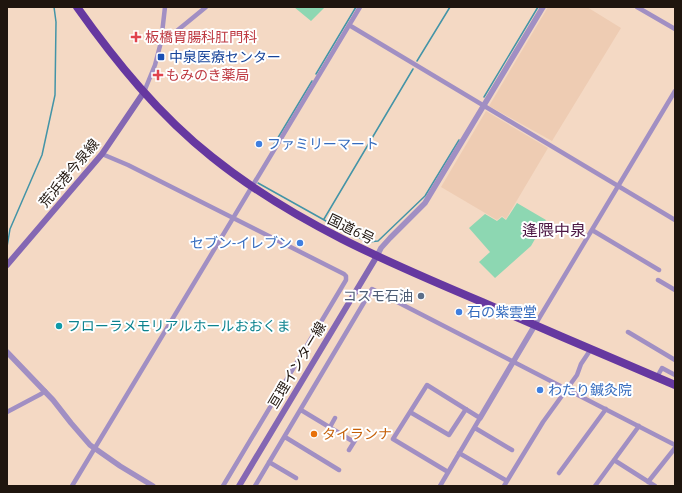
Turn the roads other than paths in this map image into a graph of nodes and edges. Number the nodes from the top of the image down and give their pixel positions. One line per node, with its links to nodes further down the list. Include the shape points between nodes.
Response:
1 (77, 7): 11 (highway, 国道6号, via 113,56)
2 (166, 7): 9 (street)
3 (206, 7): 9 (street)
4 (360, 7): 7 (street)
5 (543, 7): 12 (street)
6 (637, 7): 8 (street)
7 (349, 25): 12 (street); 14 (street)
8 (675, 29)
9 (161, 42): 11 (street)
10 (675, 91): 15 (street)
11 (144, 92): 13 (main road, 荒浜港今泉線); 14 (highway, 国道6号, via 206,151)
12 (484, 106): 15 (street); 19 (street, via 424,204 385,243)
13 (102, 154): 16 (street); 20 (main road, 荒浜港今泉線)
14 (252, 186): 16 (street); 19 (highway, 国道6号, via 314,225)
15 (619, 187): 17 (street); 18 (street)
16 (233, 218): 49 (street); 64 (street, via 344,274 346,280)
17 (675, 220)
18 (592, 230): 21 (street); 24 (street)
19 (377, 256): 24 (highway, 国道6号); 65 (main road, 亘理インター線)
20 (7, 265)
21 (659, 270)
22 (658, 280): 23 (street)
23 (675, 290)
24 (535, 325): 26 (highway, 国道6号); 29 (street)
25 (628, 332): 28 (street)
26 (591, 349): 31 (highway, 国道6号); 33 (street)
27 (7, 352): 34 (street)
28 (675, 360)
29 (514, 362): 33 (street); 37 (street, via 372,289); 41 (street)
30 (675, 374): 31 (street, via 662,368)
31 (657, 378): 32 (highway, 国道6号)
32 (675, 385)
33 (567, 389): 36 (street); 59 (street, via 543,422)
34 (45, 391): 38 (street); 49 (street)
35 (466, 409): 39 (street, via 449,435); 39 (street, via 426,385); 41 (street)
36 (606, 409): 42 (street); 57 (street)
37 (301, 410): 43 (street); 46 (street)
38 (7, 412)
39 (410, 412): 56 (street, via 393,439)
40 (335, 418): 43 (street)
41 (480, 418): 44 (street)
42 (639, 426): 48 (street); 53 (street)
43 (330, 427): 47 (street)
44 (475, 428): 51 (street); 52 (street)
45 (359, 434): 47 (street)
46 (285, 437): 54 (street); 55 (street)
47 (354, 442): 50 (street)
48 (675, 446): 60 (street)
49 (95, 449): 62 (street); 63 (street)
50 (349, 450)
51 (512, 450)
52 (459, 453): 56 (street); 59 (street)
53 (614, 460): 60 (street); 61 (street)
54 (270, 462): 58 (street); 66 (street)
55 (339, 470)
56 (448, 472): 67 (street)
57 (559, 473)
58 (296, 478)
59 (507, 481): 68 (street)
60 (648, 482): 70 (street)
61 (597, 484): 69 (street)
62 (72, 486)
63 (153, 486)
64 (223, 486)
65 (239, 486)
66 (255, 486)
67 (440, 486)
68 (504, 486)
69 (604, 486)
70 (655, 486)

